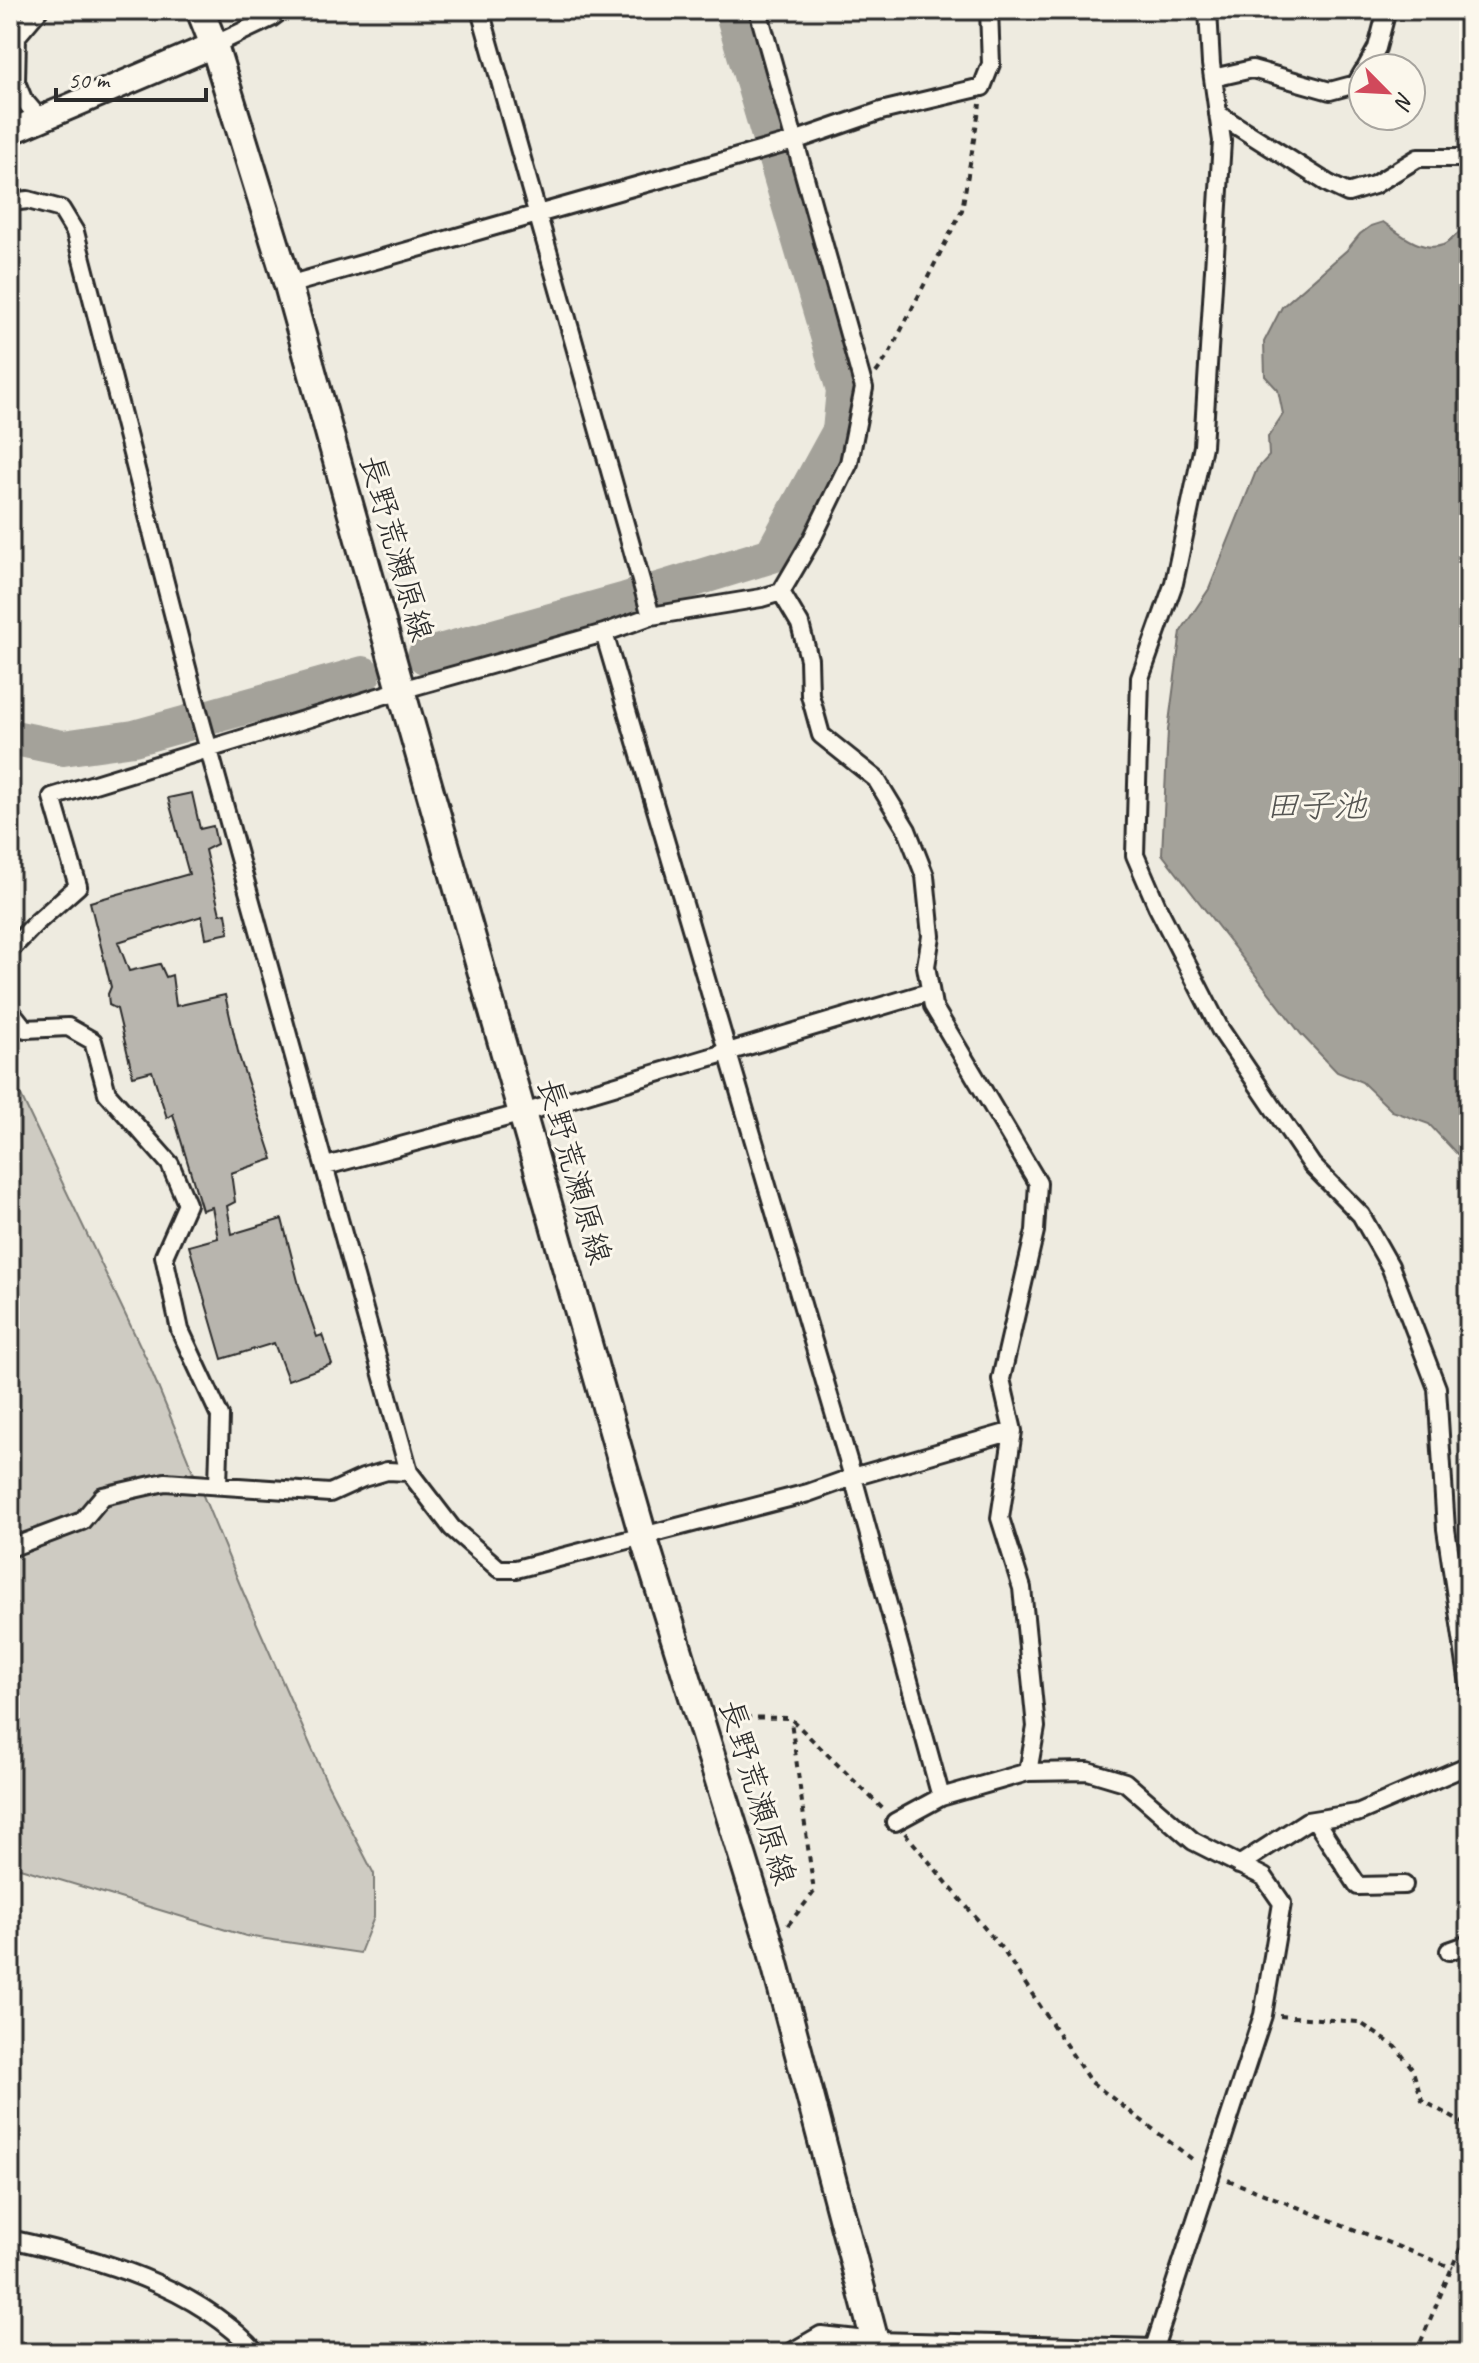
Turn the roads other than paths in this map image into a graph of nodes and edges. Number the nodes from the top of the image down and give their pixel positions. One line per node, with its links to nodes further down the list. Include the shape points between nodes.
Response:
1 (39, 10): 14 (street, via 17,36 16,82)
2 (200, 10): 9 (main road, 長野荒瀬原線)
3 (282, 10): 9 (street)
4 (480, 10): 19 (street)
5 (758, 10): 16 (street)
6 (989, 10): 16 (street, via 991,64 982,87 881,111)
7 (1208, 10): 11 (street)
8 (1387, 10): 10 (street)
9 (214, 45): 14 (street); 20 (main road, 長野荒瀬原線)
10 (1375, 52)
11 (1213, 78): 12 (street, via 1252,69 1330,91); 13 (street)
12 (1347, 86)
13 (1218, 114): 17 (street, via 1348,193 1374,185 1418,158); 38 (street, via 1222,141 1203,446 1174,583 1140,678 1135,855 1220,1029 1312,1165 1361,1215 1390,1266 1437,1388 1446,1529)
14 (40, 119): 15 (street)
15 (10, 132)
16 (789, 141): 19 (street); 21 (street, via 864,388 849,463)
17 (1469, 158)
18 (10, 202): 25 (street, via 28,200 61,209 75,232)
19 (538, 213): 20 (street); 22 (street)
20 (288, 285): 24 (main road, 長野荒瀬原線)
21 (781, 592): 22 (street); 27 (street, via 800,624 821,735 876,779 907,830 925,876)
22 (649, 611): 23 (street)
23 (604, 633): 24 (street); 29 (street)
24 (401, 690): 25 (street); 30 (main road, 長野荒瀬原線)
25 (207, 742): 26 (street, via 52,797 78,886); 31 (street)
26 (10, 950)
27 (929, 992): 29 (street); 32 (street, via 1038,1183 1035,1231 1001,1379)
28 (10, 1010): 35 (street, via 25,1029 68,1027 93,1041 107,1093 170,1164 187,1204 164,1256 180,1330 220,1416)
29 (725, 1051): 30 (street); 34 (street)
30 (523, 1113): 31 (street); 36 (main road, 長野荒瀬原線)
31 (326, 1166): 33 (street)
32 (1013, 1431): 34 (street); 40 (street, via 1000,1518 1022,1588 1036,1727)
33 (409, 1472): 35 (street, via 387,1471 330,1493); 36 (street, via 452,1528 499,1569)
34 (853, 1477): 36 (street); 41 (street)
35 (218, 1485): 37 (street, via 165,1482 103,1496 82,1521)
36 (643, 1536): 49 (main road, 長野荒瀬原線, via 771,1948)
37 (10, 1548)
38 (1469, 1685)
39 (1469, 1765): 42 (street, via 1357,1813)
40 (1028, 1772): 41 (street); 44 (street, via 1088,1771 1125,1782 1193,1841)
41 (941, 1797): 43 (street)
42 (1315, 1820): 44 (street); 45 (street, via 1358,1886)
43 (895, 1822)
44 (1239, 1865): 50 (street, via 1264,1877 1282,1903 1263,2015 1211,2174)
45 (1404, 1885)
46 (1469, 1944): 47 (street)
47 (1449, 1951)
48 (10, 2239): 51 (street, via 129,2272 190,2301 242,2336)
49 (876, 2347): 50 (street); 52 (street, via 821,2335)
50 (1162, 2351)
51 (257, 2353)
52 (790, 2353)

